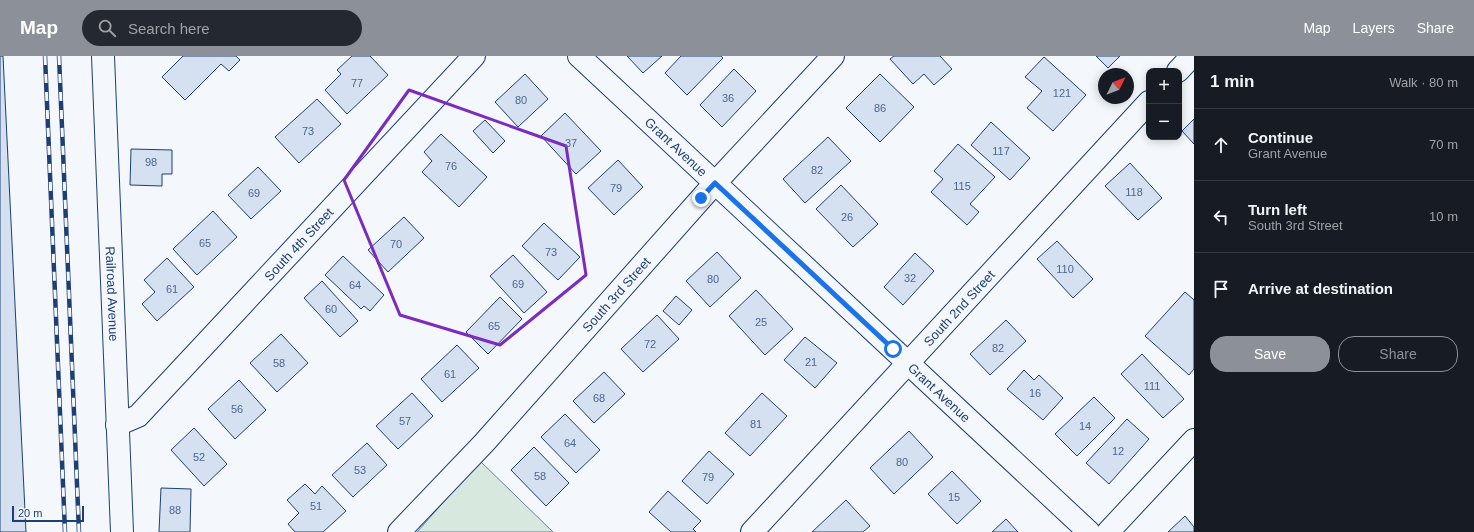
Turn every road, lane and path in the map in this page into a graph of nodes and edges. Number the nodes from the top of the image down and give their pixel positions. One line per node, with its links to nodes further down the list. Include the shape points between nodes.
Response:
1 (103, 56): 10 (street, Railroad Avenue)
2 (474, 56): 10 (street, South 4th Street, via 138,416)
3 (579, 56): 8 (street, Grant Avenue)
4 (833, 56): 8 (street, South 3rd Street)
5 (1192, 56): 6 (street)
6 (1181, 68)
7 (1147, 104): 9 (street, South 2nd Street)
8 (715, 183): 9 (street, Grant Avenue); 13 (street, South 3rd Street, via 484,443)
9 (908, 363): 14 (street, South 2nd Street); 15 (street, Grant Avenue)
10 (117, 425): 12 (street, Railroad Avenue)
11 (1194, 440): 16 (street)
12 (122, 532)
13 (399, 532)
14 (752, 532)
15 (1089, 532)
16 (1108, 532)

